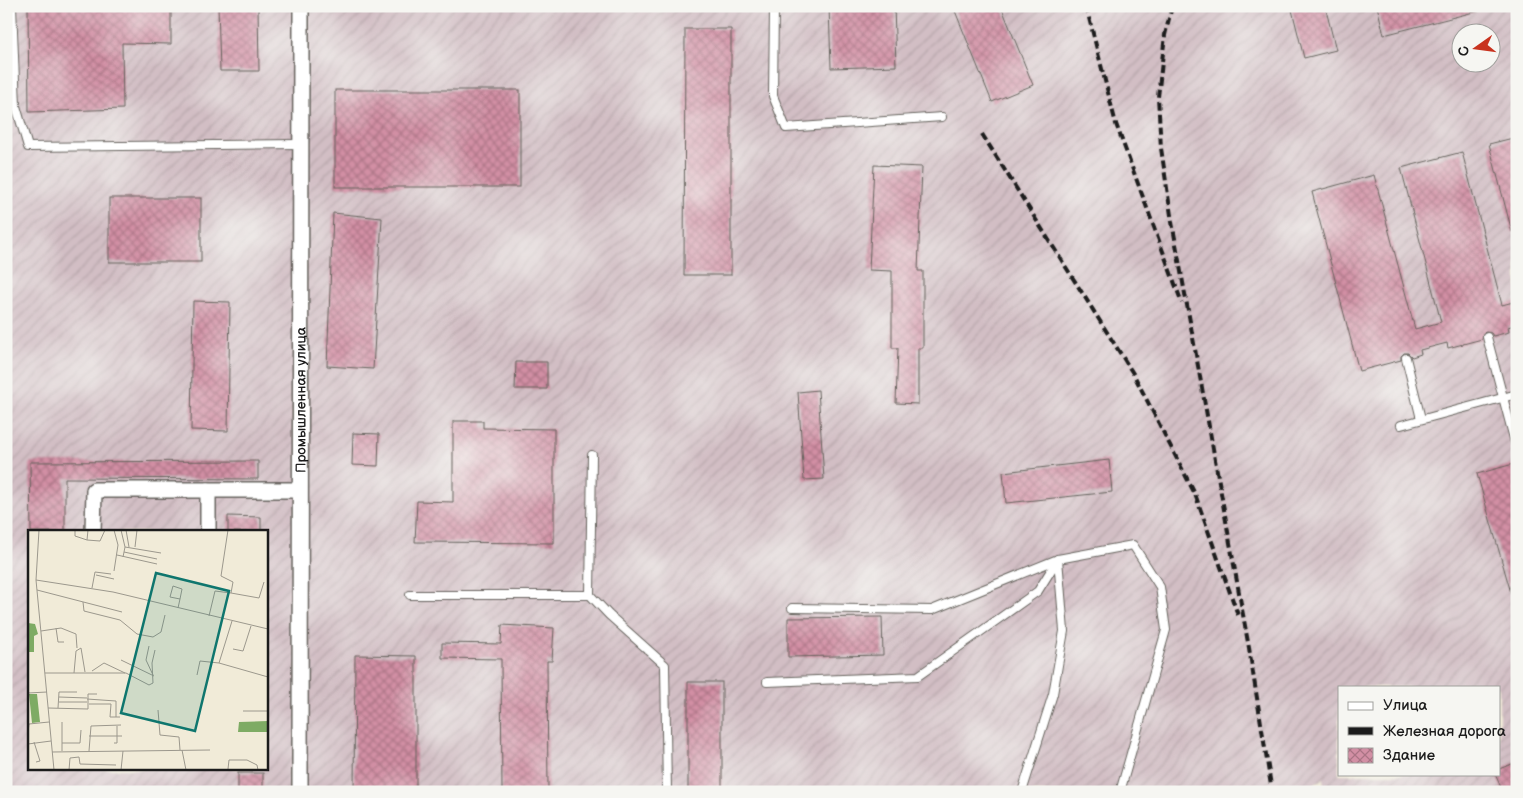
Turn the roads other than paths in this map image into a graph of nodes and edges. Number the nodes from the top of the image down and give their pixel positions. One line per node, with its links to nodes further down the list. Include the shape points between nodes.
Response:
1 (12, 6): 5 (lane, via 16,106 28,147)
2 (300, 6): 5 (street, Промышленная улица)
3 (774, 6): 4 (lane, via 773,96 786,128)
4 (942, 117)
5 (300, 144): 15 (street, Промышленная улица)
6 (1487, 337): 9 (lane)
7 (1406, 358): 10 (lane)
8 (1517, 394): 9 (lane)
9 (1504, 398): 10 (lane); 12 (lane)
10 (1421, 419): 11 (lane)
11 (1402, 424)
12 (1517, 450)
13 (592, 455): 20 (lane)
14 (208, 490): 15 (street); 16 (street, via 94,490); 17 (street)
15 (299, 490): 23 (street, Промышленная улица)
16 (93, 530)
17 (208, 530)
18 (1058, 560): 21 (lane, via 932,610); 22 (lane, via 1038,591 918,676); 25 (lane, via 1064,631 1053,694); 26 (lane, via 1133,545 1160,587 1166,630)
19 (410, 595): 20 (lane)
20 (590, 595): 24 (lane, via 665,665)
21 (792, 608)
22 (767, 682)
23 (300, 792)
24 (667, 792)
25 (1022, 792)
26 (1120, 792)

